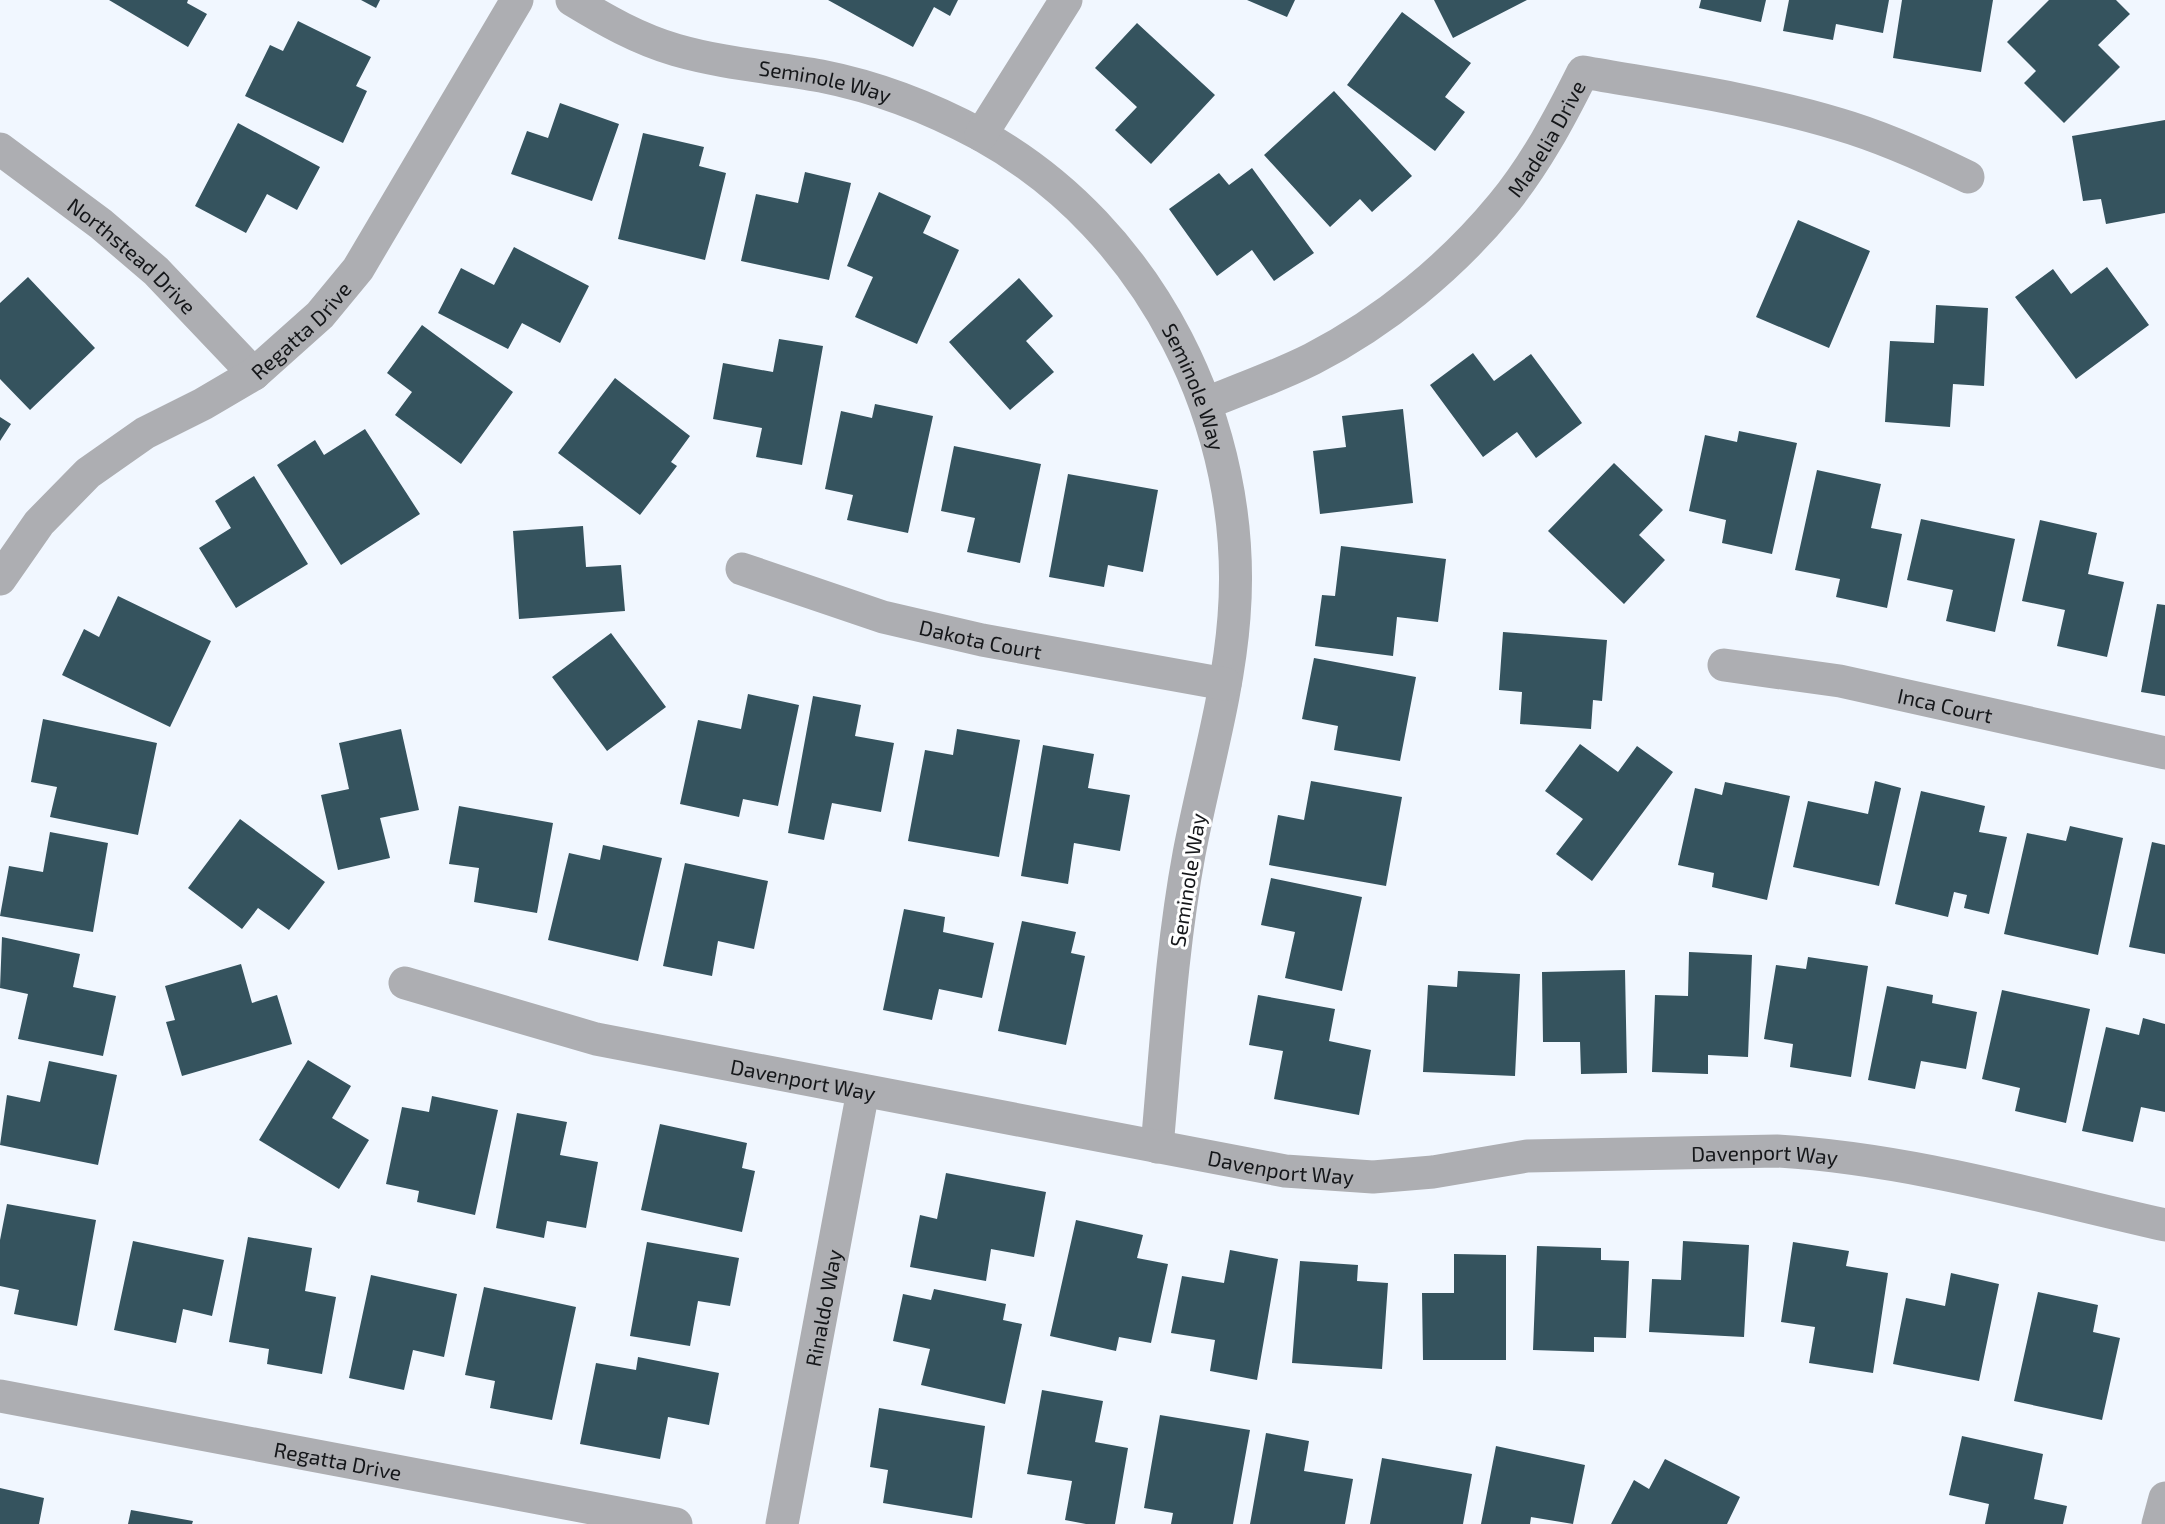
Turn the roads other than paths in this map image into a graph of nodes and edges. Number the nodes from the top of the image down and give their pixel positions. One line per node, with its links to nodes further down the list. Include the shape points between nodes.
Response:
1 (517, 0): 7 (street, Regatta Drive, via 358,269 321,315)
2 (572, 0): 4 (street, Seminole Way, via 618,28 672,49 727,64 821,76 890,94)
3 (1066, 0): 4 (street)
4 (981, 135): 8 (street, Seminole Way, via 1046,179 1098,227 1143,282 1174,333)
5 (0, 149): 7 (street, Northstead Drive, via 101,224 156,271)
6 (1968, 177): 8 (street, Madelia Drive, via 1904,146 1836,123 1715,95 1583,72 1556,127 1503,204 1439,271 1366,327 1312,358)
7 (254, 374): 10 (street, Regatta Drive, via 145,433 88,473 39,523)
8 (1206, 403): 12 (street, Seminole Way, via 1226,476 1236,547 1234,618)
9 (742, 569): 12 (street, Dakota Court, via 883,617 982,640)
10 (0, 579)
11 (1724, 665): 13 (street, Inca Court, via 1840,681)
12 (1225, 684): 16 (street, Seminole Way, via 1189,856 1171,978)
13 (2165, 753)
14 (405, 983): 15 (street, Davenport Way, via 596,1039)
15 (863, 1091): 16 (street, Davenport Way); 21 (street, Rinaldo Way)
16 (1158, 1147): 17 (street, Davenport Way, via 1285,1171 1373,1177 1432,1172 1527,1156 1817,1154 1898,1164)
17 (2165, 1225)
18 (0, 1396): 20 (street, Regatta Drive)
19 (2165, 1498): 22 (street)
20 (676, 1524)
21 (782, 1524)
22 (2158, 1524)

